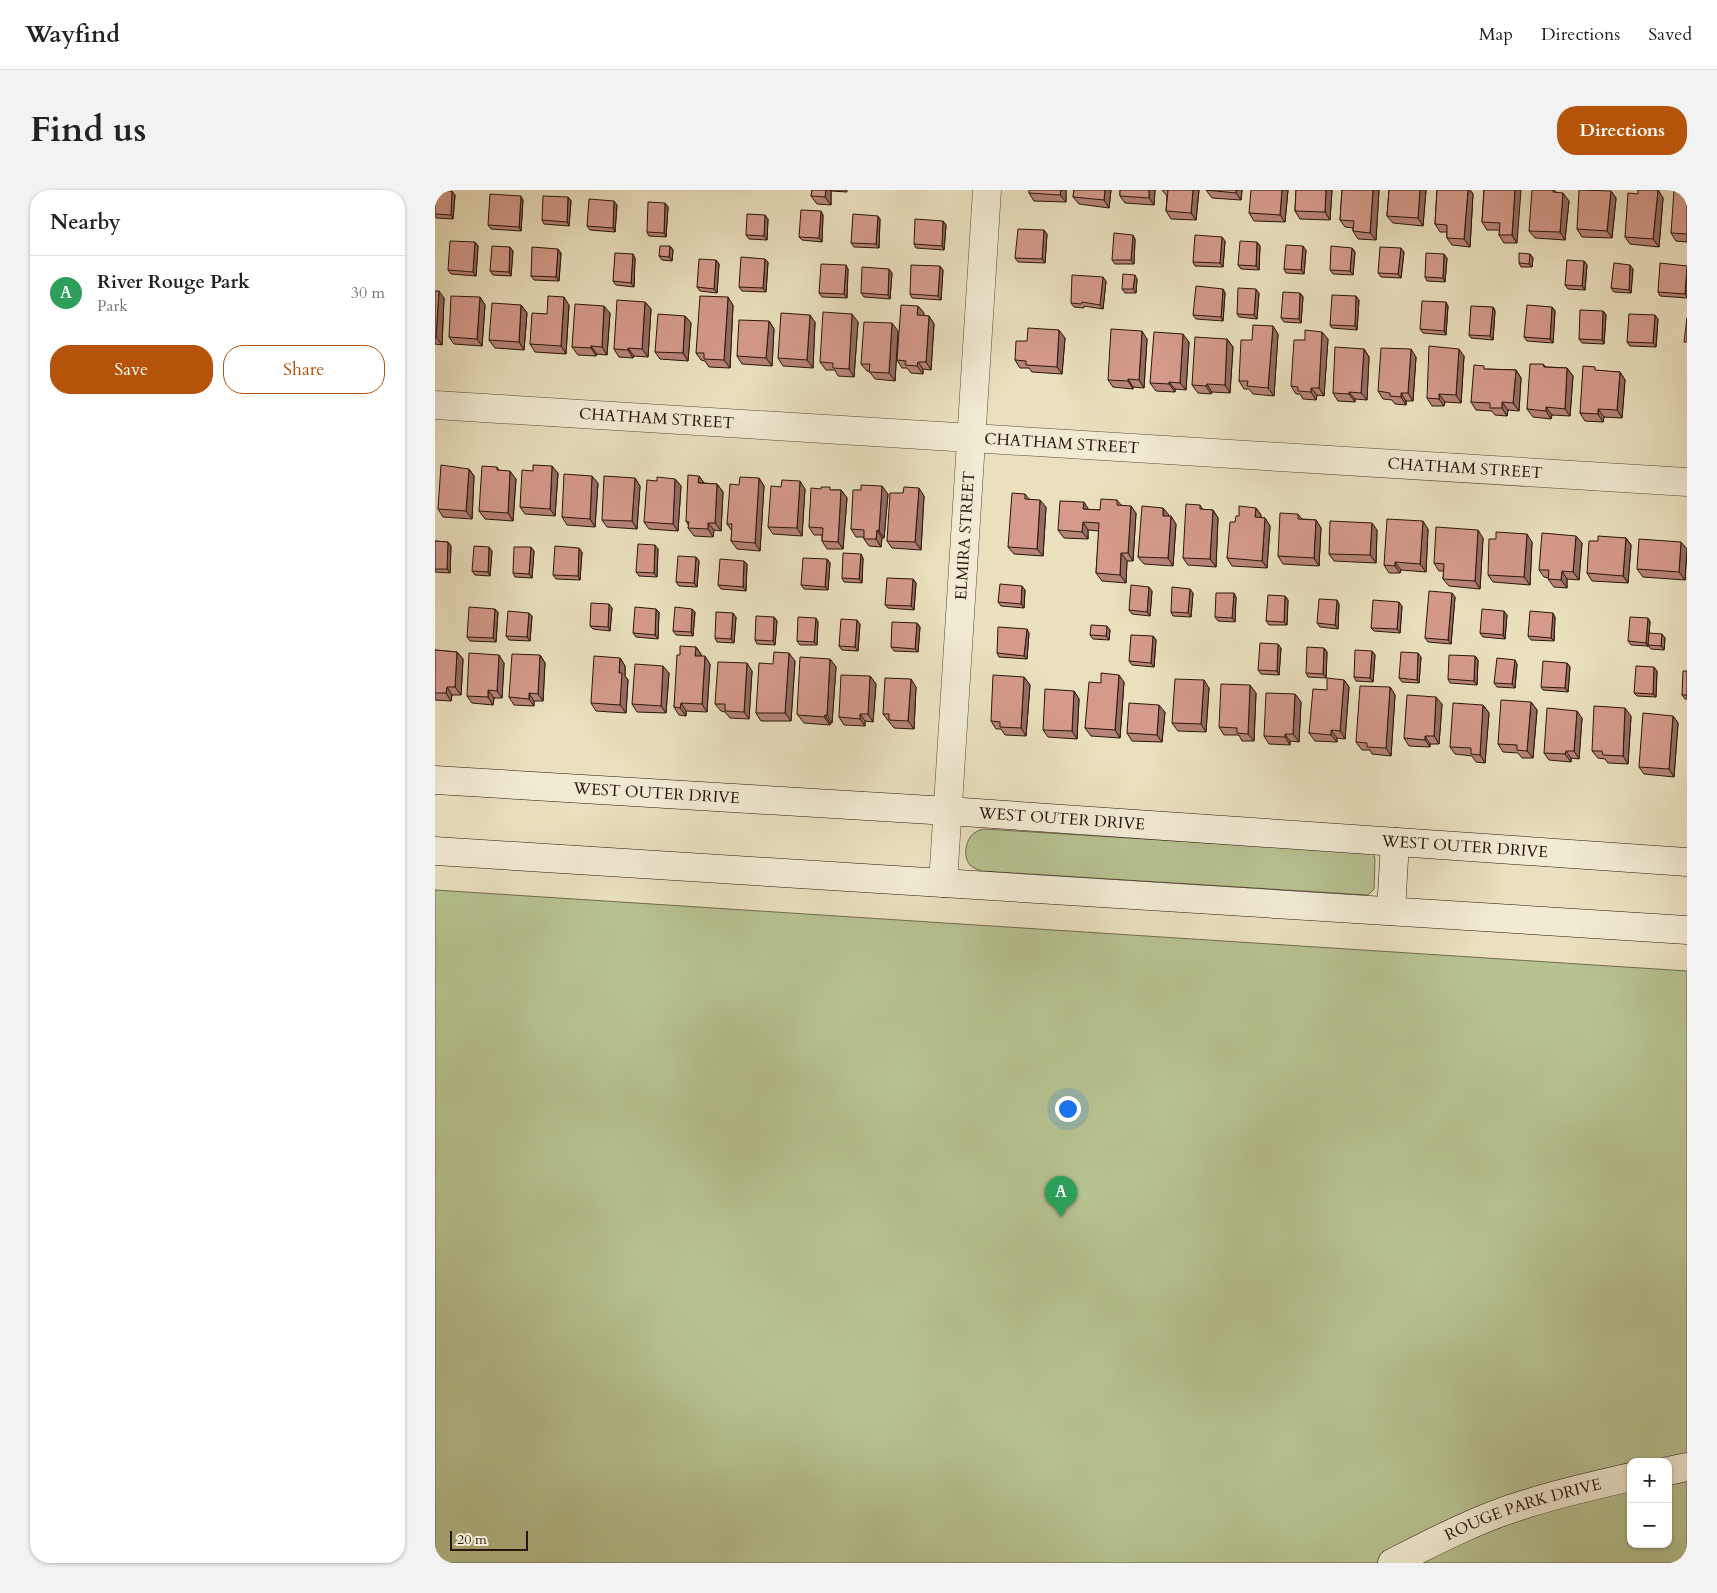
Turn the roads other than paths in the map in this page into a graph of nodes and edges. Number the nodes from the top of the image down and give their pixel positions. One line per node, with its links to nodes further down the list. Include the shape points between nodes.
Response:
1 (987, 190): 3 (main road, ELMIRA STREET)
2 (435, 405): 3 (main road, CHATHAM STREET)
3 (971, 438): 4 (main road, CHATHAM STREET); 6 (main road, ELMIRA STREET)
4 (1687, 482)
5 (435, 780): 6 (main road, WEST OUTER DRIVE)
6 (948, 811): 7 (main road, WEST OUTER DRIVE); 10 (main road, ELMIRA STREET)
7 (1395, 842): 9 (main road, WEST OUTER DRIVE); 11 (main road)
8 (435, 851): 10 (main road)
9 (1687, 862)
10 (943, 883): 11 (main road)
11 (1391, 911): 12 (main road)
12 (1687, 930)
13 (1687, 1467): 14 (main road)
14 (1672, 1469)
15 (1627, 1478): 16 (main road, ROUGE PARK DRIVE, via 1525,1504 1449,1534)
16 (1392, 1563)

